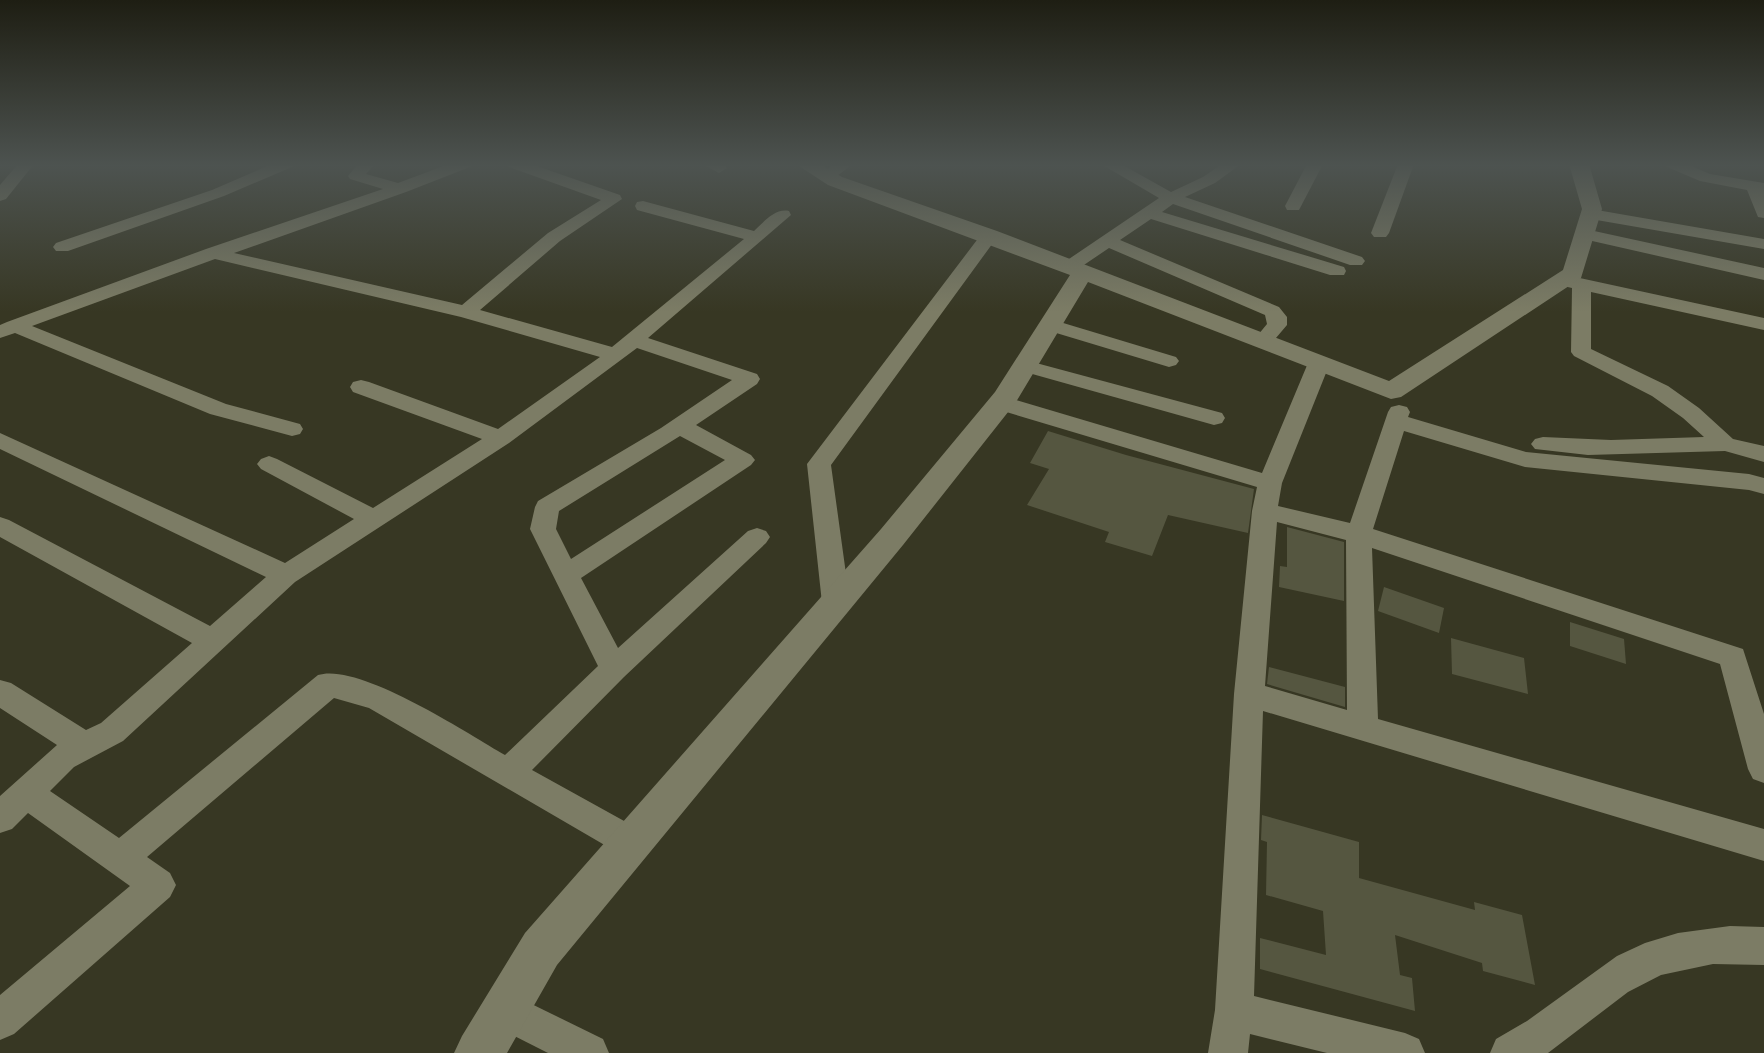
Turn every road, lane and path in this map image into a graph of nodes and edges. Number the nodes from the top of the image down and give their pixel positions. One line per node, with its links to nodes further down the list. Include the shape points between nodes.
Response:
1 (160, 213): 17 (street)
2 (329, 213): 18 (street)
3 (592, 213): 24 (street, via 554,237)
4 (669, 213): 14 (street)
5 (927, 213): 13 (street)
6 (1149, 213): 15 (street); 21 (street)
7 (1215, 213): 19 (street)
8 (1387, 213): 12 (street)
9 (1592, 213): 11 (street)
10 (783, 215): 14 (street)
11 (1588, 224): 16 (street); 22 (street, via 1703,262); 23 (street)
12 (1380, 233)
13 (989, 236): 20 (street); 53 (street, via 819,464)
14 (758, 237): 29 (street)
15 (1107, 241): 20 (street); 28 (street, via 1272,311 1277,325)
16 (1764, 244)
17 (62, 247)
18 (212, 253): 24 (street); 27 (street)
19 (1356, 261)
20 (1076, 269): 26 (street); 28 (street)
21 (1337, 271)
22 (1764, 273)
23 (1572, 282): 25 (street); 35 (street); 41 (street, via 1581,352 1660,391)
24 (466, 312): 29 (street)
25 (1764, 324)
26 (1050, 325): 30 (street); 32 (street)
27 (7, 329): 38 (street, via 218,409)
28 (1263, 341): 31 (street)
29 (626, 348): 37 (street, via 748,379); 39 (street)
30 (1169, 362)
31 (1319, 363): 35 (street); 44 (street)
32 (1025, 366): 34 (street); 36 (street)
33 (361, 387): 39 (street)
34 (1001, 403): 44 (street); 53 (street)
35 (1396, 408): 41 (street, via 1525,442 1565,447); 45 (street, via 1525,459); 49 (street)
36 (1214, 418)
37 (679, 426): 52 (street, via 547,507 543,529); 52 (street, via 742,460)
38 (292, 429)
39 (501, 438): 47 (street)
40 (0, 440): 51 (street)
41 (1725, 444): 42 (street)
42 (1764, 454)
43 (269, 464): 47 (street)
44 (1270, 483): 46 (street)
45 (1764, 486)
46 (1265, 511): 49 (street); 57 (street)
47 (374, 519): 51 (street)
48 (0, 526): 54 (street)
49 (1359, 534): 58 (street, via 1733,657); 59 (street)
50 (757, 537): 55 (street)
51 (286, 575): 54 (street)
52 (566, 575): 55 (street)
53 (836, 603): 65 (street)
54 (213, 641): 60 (street, via 112,732)
55 (614, 669): 62 (street)
56 (0, 692): 60 (street)
57 (1249, 694): 59 (street); 70 (street)
58 (1756, 711): 61 (street)
59 (1363, 726): 66 (street)
60 (84, 746): 63 (street, via 63,757)
61 (1764, 769)
62 (508, 773): 65 (street); 67 (street, via 378,698 329,684)
63 (26, 793): 64 (street); 67 (street)
64 (0, 818)
65 (632, 843): 69 (street, via 541,949)
66 (1764, 844)
67 (120, 858): 71 (street, via 158,885)
68 (1764, 946): 76 (street, via 1710,946 1657,957 1630,969)
69 (505, 1010): 72 (street); 73 (street)
70 (1234, 1010): 74 (street); 75 (street)
71 (0, 1020)
72 (479, 1053)
73 (589, 1053)
74 (1228, 1053)
75 (1405, 1053)
76 (1510, 1053)

